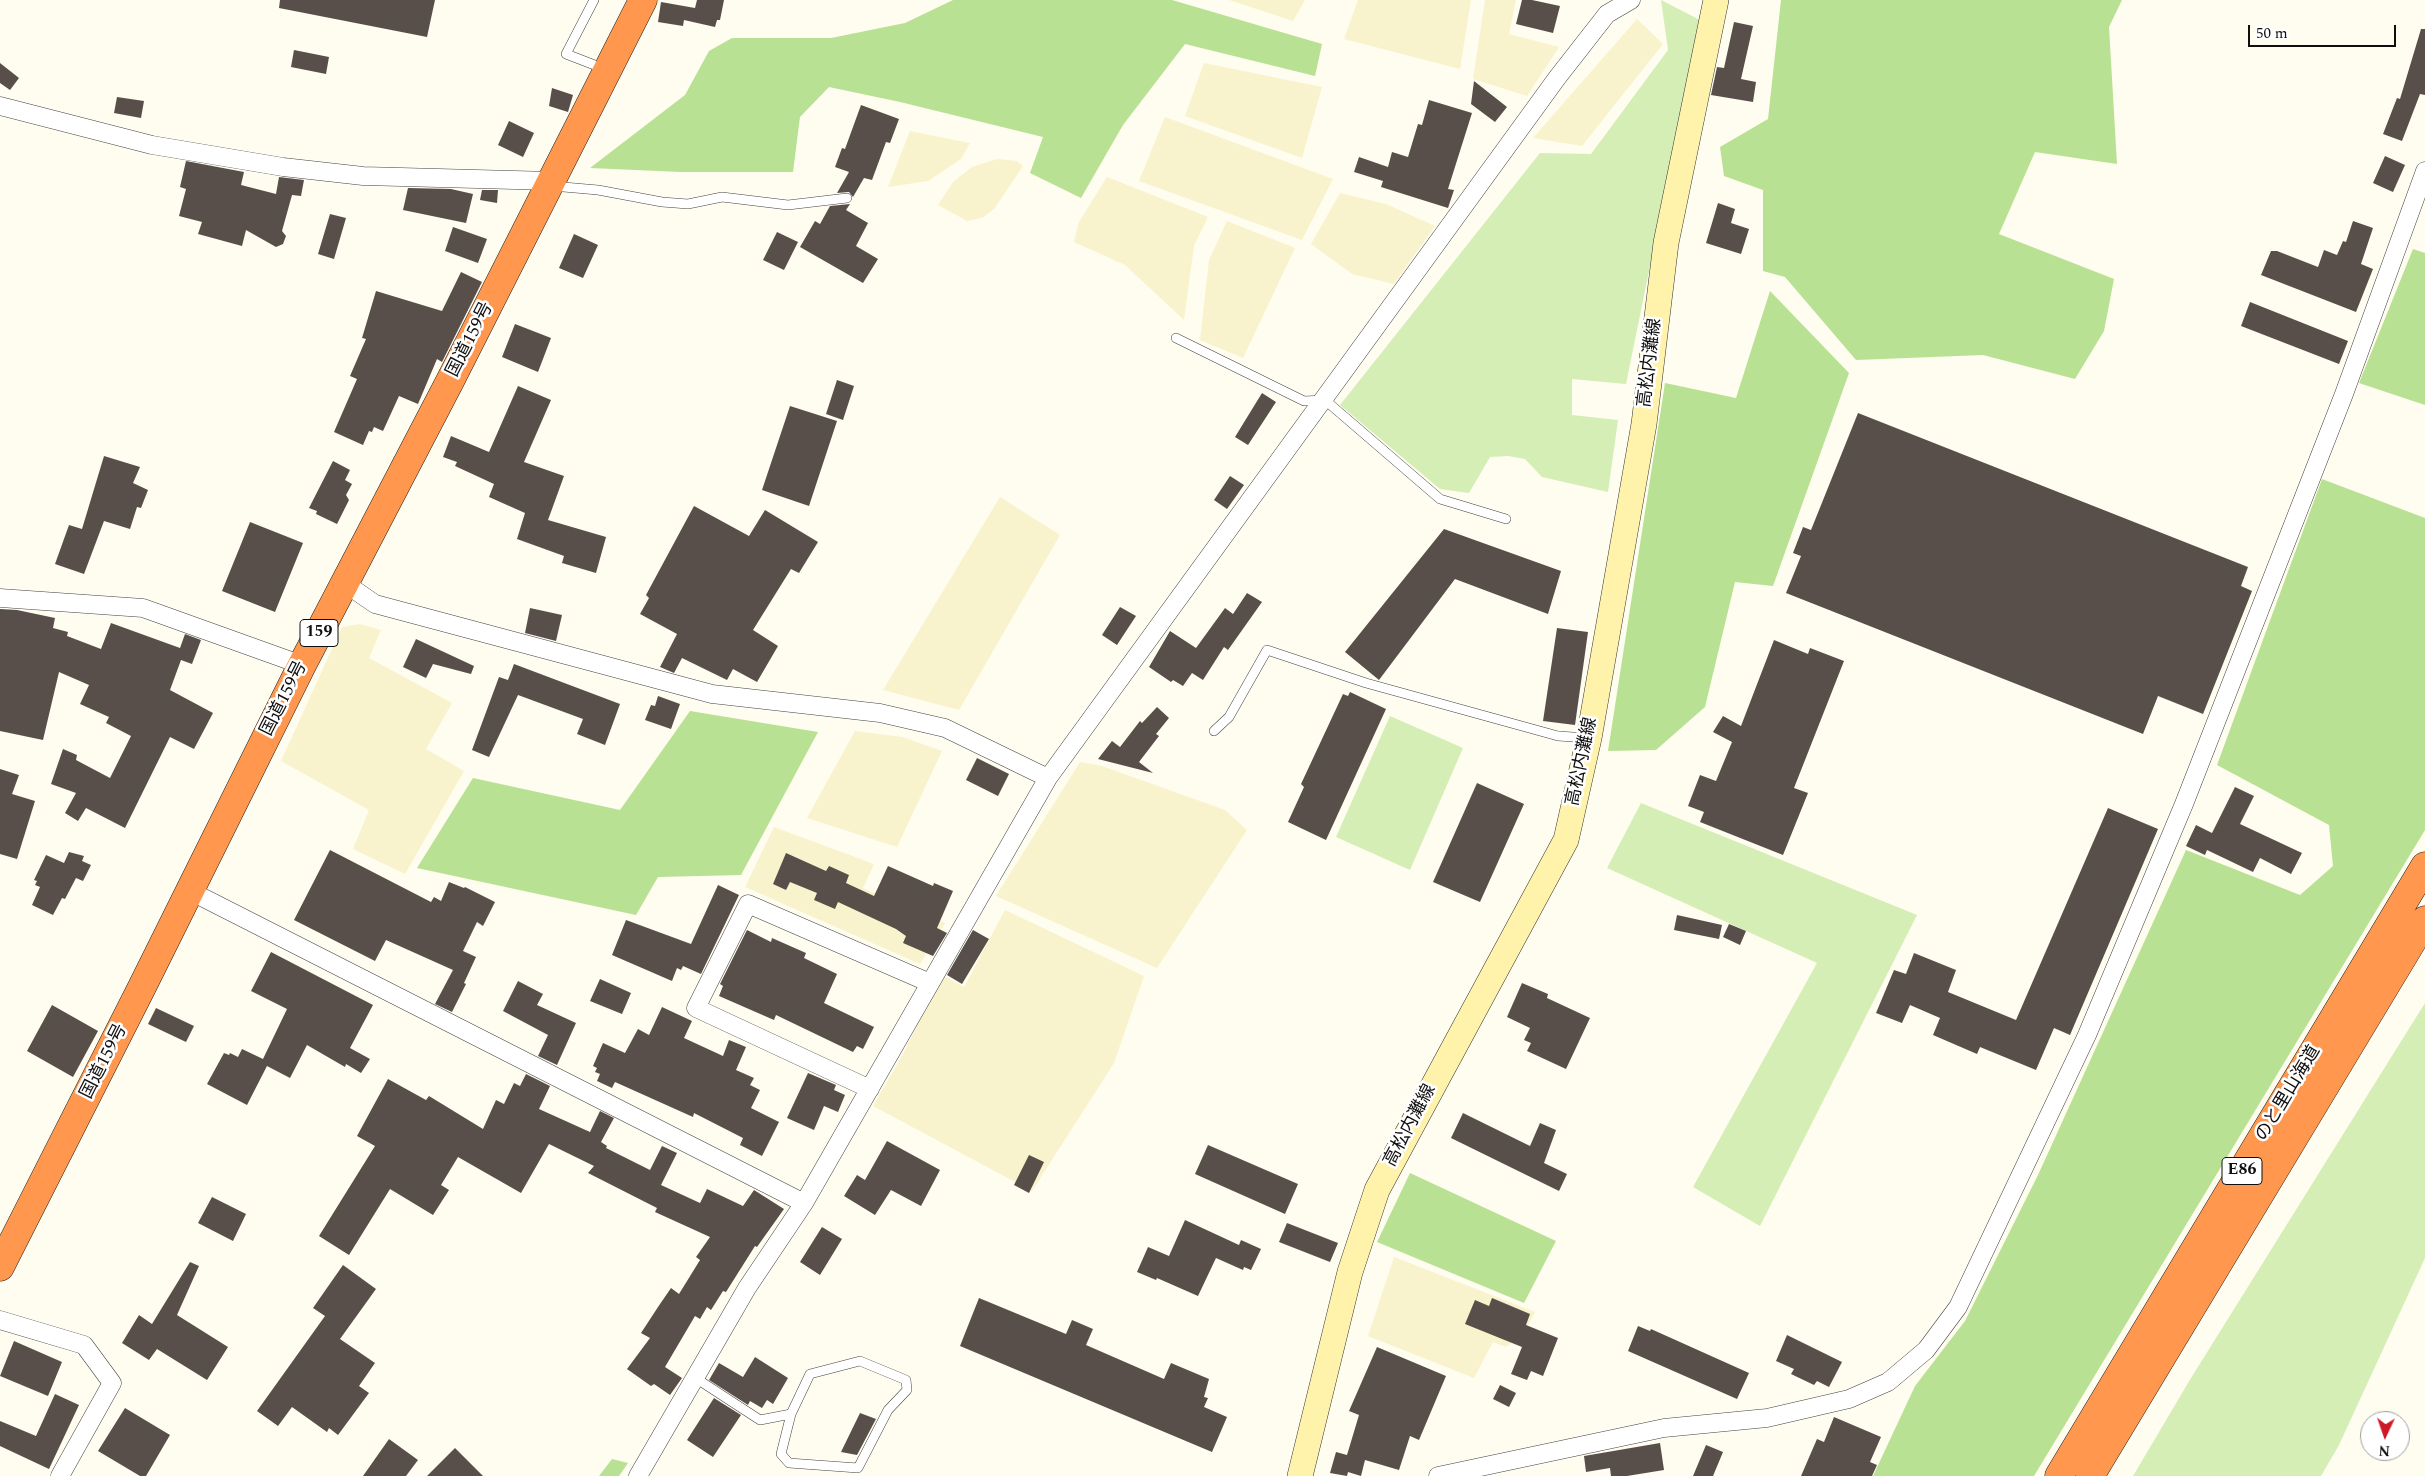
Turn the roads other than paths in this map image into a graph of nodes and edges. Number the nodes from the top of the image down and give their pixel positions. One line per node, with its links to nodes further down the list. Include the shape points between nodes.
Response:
1 (594, 0): 5 (lane, via 566,54)
2 (643, 0): 5 (highway, 国道159号 / 159)
3 (1631, 0): 11 (street, via 1607,14 1558,78)
4 (1713, 1): 17 (main road, 高松内灘線, via 1666,243 1644,424)
5 (608, 70): 8 (highway, 国道159号 / 159)
6 (0, 106): 8 (street, via 152,145 283,166 363,176)
7 (2425, 171): 32 (street, via 2344,394 2184,804 2091,1026 1958,1307 1926,1350 1888,1382 1849,1399 1767,1418 1664,1428)
8 (551, 183): 9 (lane, via 688,204 722,197 788,205); 13 (highway, 国道159号 / 159)
9 (848, 198)
10 (1176, 338): 11 (lane, via 1304,400)
11 (1325, 400): 12 (lane, via 1440,499); 18 (street)
12 (1506, 519)
13 (346, 584): 15 (highway, 国道159号 / 159); 18 (street, via 375,604 712,694 880,713 945,728)
14 (0, 598): 15 (street, via 143,608)
15 (302, 665): 20 (highway, 国道159号 / 159)
16 (1214, 731): 17 (lane, via 1229,717 1267,650 1366,683 1558,736)
17 (1588, 738): 31 (main road, 高松内灘線, via 1566,840 1377,1190 1350,1272)
18 (1048, 778): 22 (street)
19 (2425, 866): 33 (highway, のと里山海道 / E86)
20 (190, 890): 24 (street); 25 (highway, 国道159号 / 159)
21 (2425, 920): 34 (highway, のと里山海道 / E86)
22 (930, 983): 23 (street); 23 (street, via 748,904 696,1008)
23 (870, 1089): 24 (street)
24 (804, 1203): 27 (street, via 746,1288)
25 (0, 1267)
26 (0, 1320): 29 (street, via 84,1346 112,1383)
27 (694, 1377): 28 (lane, via 760,1420); 30 (street)
28 (791, 1414): 28 (lane, via 810,1374 860,1361 906,1380 907,1390 888,1410 858,1468 789,1463 781,1454)
29 (60, 1476)
30 (638, 1476)
31 (1300, 1476)
32 (1438, 1476)
33 (2059, 1476)
34 (2090, 1476)

